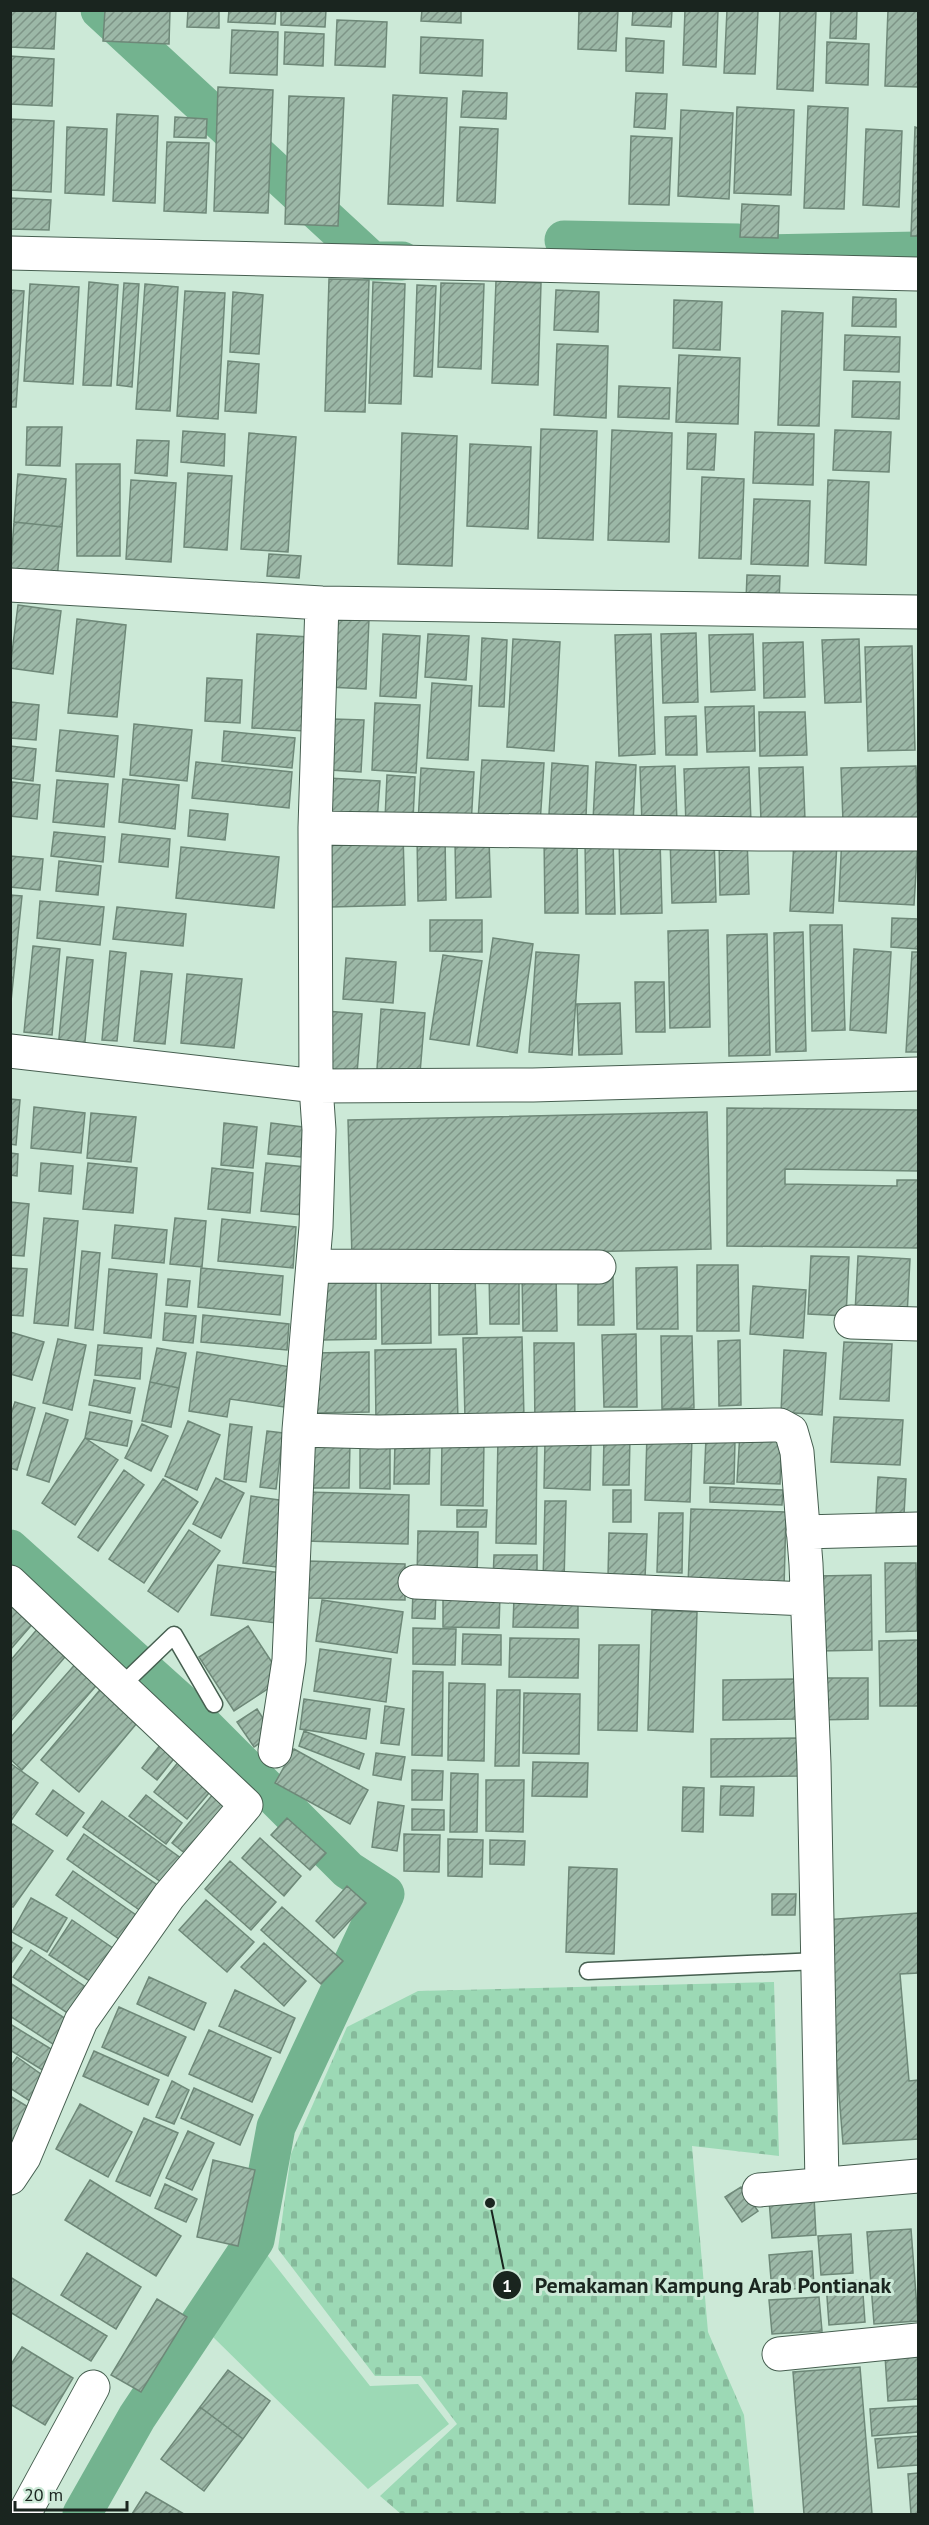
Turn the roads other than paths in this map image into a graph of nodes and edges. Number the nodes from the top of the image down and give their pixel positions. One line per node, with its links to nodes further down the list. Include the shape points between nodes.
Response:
1 (10, 253): 2 (street)
2 (918, 274)
3 (10, 585): 4 (street)
4 (322, 603): 5 (street); 6 (street)
5 (918, 612)
6 (315, 828): 7 (street); 10 (street)
7 (918, 834)
8 (10, 1051): 10 (street)
9 (918, 1074): 10 (street, via 533,1085)
10 (316, 1086): 11 (street, via 319,1130)
11 (313, 1266): 12 (street); 15 (street)
12 (599, 1267)
13 (851, 1322): 14 (street)
14 (918, 1323)
15 (299, 1430): 17 (street, via 780,1425 794,1439); 23 (street, via 290,1660)
16 (918, 1529): 17 (street)
17 (803, 1532): 20 (street)
18 (10, 1582): 21 (street)
19 (415, 1582): 20 (street)
20 (806, 1599): 24 (street)
21 (121, 1686): 22 (lane, via 174,1635); 27 (street, via 246,1805 169,1896 81,2021 24,2157)
22 (213, 1704)
23 (275, 1751)
24 (818, 1961): 25 (lane); 28 (street)
25 (588, 1971)
26 (918, 2176): 28 (street)
27 (10, 2178)
28 (822, 2184): 29 (street)
29 (759, 2190)
30 (918, 2340): 31 (street)
31 (779, 2354)
32 (93, 2387): 33 (street)
33 (24, 2514)

